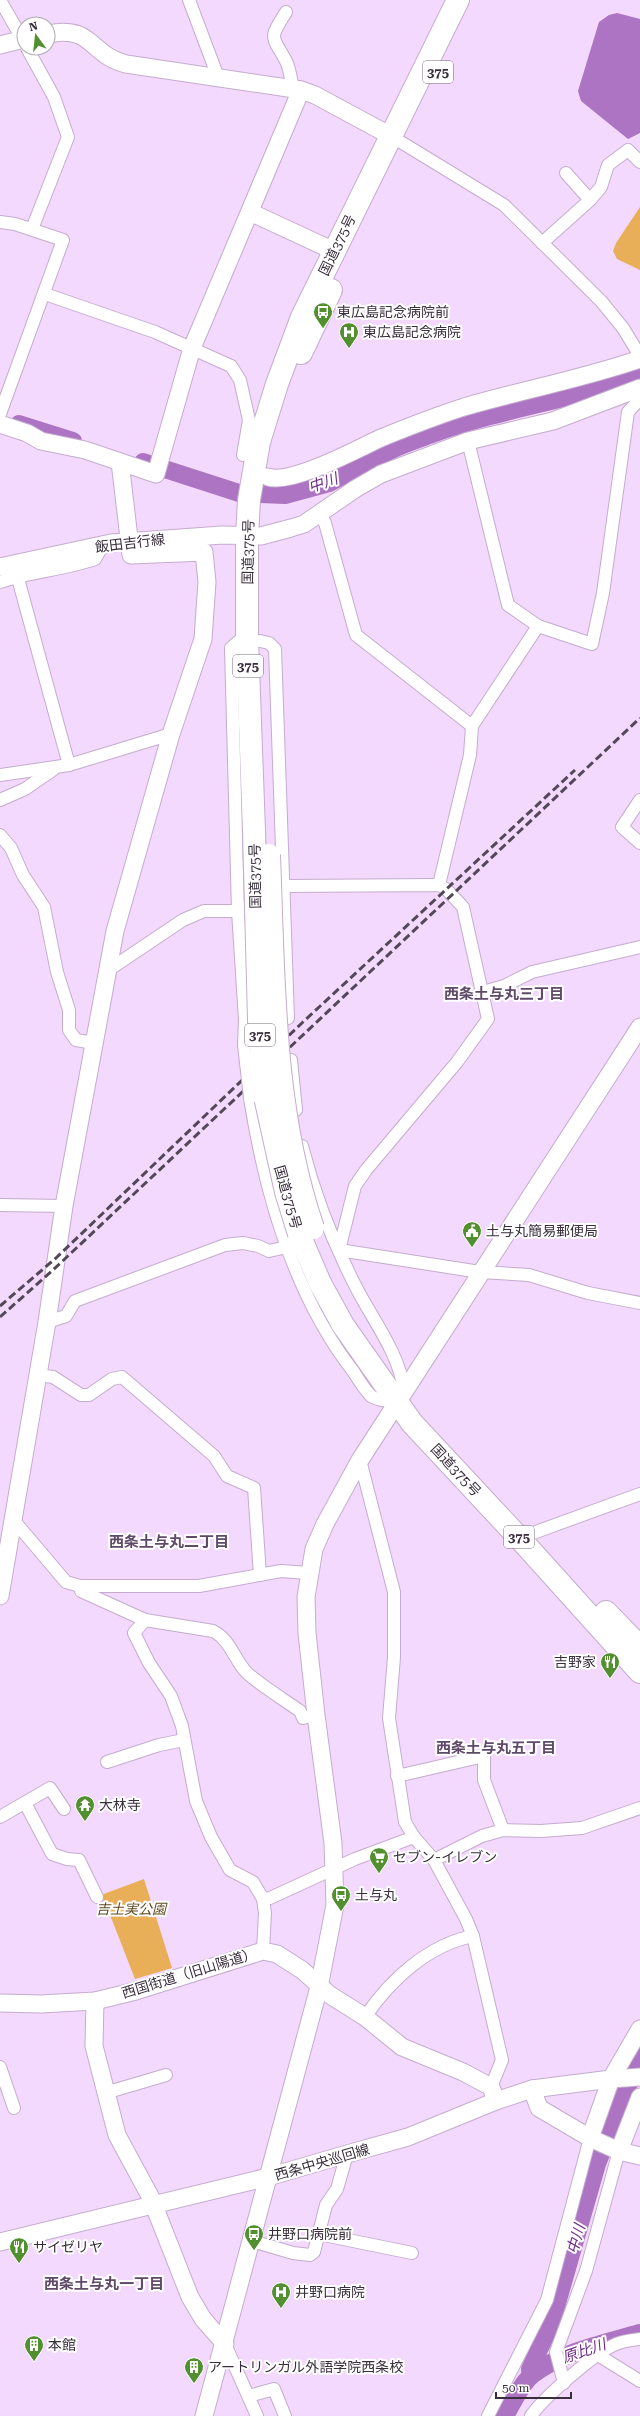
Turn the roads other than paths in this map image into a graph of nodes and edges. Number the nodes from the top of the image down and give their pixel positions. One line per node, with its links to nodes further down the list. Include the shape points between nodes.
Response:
1 (0, 0): 6 (street)
2 (189, 0): 11 (street)
3 (458, 0): 13 (highway, 国道375号 / 375)
4 (473, 0): 13 (highway, 国道375号 / 375)
5 (286, 12): 12 (street, via 274,32 275,45 286,62)
6 (16, 27)
7 (56, 33): 11 (street, via 82,34 105,55 126,64)
8 (16, 43): 9 (street)
9 (0, 45)
10 (32, 56): 19 (street, via 54,97 68,137)
11 (218, 77): 12 (street)
12 (297, 89): 13 (street, via 315,95); 17 (street)
13 (397, 139): 20 (street, via 504,205); 21 (highway, 国道375号 / 375); 33 (highway, 国道375号 / 375, via 302,353)
14 (640, 162): 16 (street, via 628,150 608,165 601,187)
15 (566, 173): 16 (street)
16 (590, 200): 20 (street)
17 (250, 212): 21 (street); 23 (street)
18 (0, 222): 19 (street)
19 (32, 229): 22 (street, via 63,240)
20 (542, 243): 24 (street, via 601,301 623,328)
21 (334, 251): 29 (highway, 国道375号 / 375, via 289,349)
22 (45, 294): 23 (street, via 155,332); 27 (street)
23 (192, 348): 29 (street, via 219,359 236,371); 32 (street, via 156,474)
24 (640, 358): 33 (street, via 601,372 464,407 415,424 312,469 275,479)
25 (640, 388): 30 (street, 飯田吉行線, via 553,421)
26 (640, 399): 39 (street, via 628,412 603,593 592,644)
27 (2, 409)
28 (0, 424): 32 (street, via 42,441 85,450)
29 (253, 441): 31 (street); 33 (highway, 国道375号 / 375)
30 (468, 442): 34 (street, 飯田吉行線, via 381,474 354,489); 39 (street, via 508,605)
31 (243, 456)
32 (120, 462): 36 (street)
33 (263, 478): 35 (highway, 国道375号 / 375, via 257,502)
34 (320, 514): 35 (street, 飯田吉行線, via 304,524); 41 (street, via 325,523 356,635)
35 (254, 536): 36 (street, 飯田吉行線); 40 (highway, 国道375号 / 375)
36 (130, 541): 37 (street, 飯田吉行線, via 103,545); 42 (street, via 131,555 204,552 207,582 204,639)
37 (10, 569): 38 (street); 43 (street)
38 (0, 582)
39 (538, 626): 41 (street)
40 (253, 641): 51 (street, via 269,643 275,649); 52 (street, via 239,641 231,648); 65 (highway, 国道375号 / 375, bridge, via 261,830 259,1020 265,1097 286,1192)
41 (472, 726): 50 (street, via 470,755)
42 (171, 734): 43 (street); 54 (street, via 115,931)
43 (69, 765): 44 (street)
44 (56, 767): 45 (street); 46 (street, via 25,789)
45 (0, 775)
46 (0, 800)
47 (640, 800): 49 (street, via 622,827)
48 (0, 835): 58 (street, via 11,848 23,874 44,906 69,1010 69,1030 76,1040)
49 (640, 843)
50 (439, 885): 51 (street); 55 (street, via 463,907)
51 (284, 886): 52 (street); 56 (street, via 288,1018)
52 (238, 911): 54 (street, via 204,911 183,920); 56 (street)
53 (640, 947): 55 (street, via 532,972 504,986)
54 (107, 971): 58 (street)
55 (482, 992): 66 (street, via 488,1019 457,1062 355,1186)
56 (246, 1020): 61 (street, bridge, via 244,1045)
57 (640, 1027): 67 (street)
58 (94, 1043): 63 (street)
59 (291, 1060): 60 (street)
60 (297, 1127): 61 (street); 65 (street)
61 (256, 1138): 64 (street, via 266,1182)
62 (0, 1205): 63 (street)
63 (64, 1206): 69 (street)
64 (279, 1221): 65 (street); 65 (street)
65 (305, 1229): 66 (street); 69 (street, via 268,1251 242,1242 224,1245 75,1301 66,1316); 71 (highway, 国道375号 / 375, via 320,1283 343,1325)
66 (339, 1250): 67 (street); 71 (street, via 402,1372)
67 (480, 1272): 68 (street, via 529,1275 588,1293); 71 (street, via 418,1374)
68 (640, 1303)
69 (47, 1322): 70 (street)
70 (38, 1375): 74 (street); 78 (street, via 53,1377 81,1395 89,1395 112,1379 122,1377 214,1456 226,1476 254,1488)
71 (401, 1397): 72 (street); 75 (highway, 国道375号 / 375, via 423,1414); 83 (highway, 国道375号 / 375, via 412,1423)
72 (360, 1460): 77 (street, via 325,1524 314,1548); 87 (street, via 394,1592 394,1657 389,1718)
73 (640, 1494): 75 (street)
74 (13, 1523): 76 (street); 79 (street, via 16,1523 66,1582)
75 (533, 1533): 82 (highway, 国道375号 / 375)
76 (3, 1560): 80 (street)
77 (308, 1573): 78 (street, via 281,1571); 84 (street, via 307,1633)
78 (260, 1575): 79 (street, via 199,1586)
79 (80, 1586): 81 (street, via 81,1591)
80 (0, 1596)
81 (145, 1620): 84 (street, via 213,1631 222,1635 232,1648 238,1664 249,1674 300,1711 303,1718); 85 (street, via 134,1633 149,1663 171,1696)
82 (640, 1647)
83 (640, 1672)
84 (316, 1716): 95 (street)
85 (184, 1740): 86 (street, via 159,1745); 97 (street, via 196,1801 211,1837 230,1870 253,1882)
86 (108, 1762)
87 (397, 1776): 92 (street, via 484,1756 484,1780); 93 (street, via 405,1822)
88 (25, 1803): 90 (street, via 50,1788); 91 (street); 96 (street, via 52,1854 79,1860)
89 (640, 1808): 92 (street, via 582,1828)
90 (64, 1809)
91 (0, 1817)
92 (503, 1830): 94 (street, via 482,1836)
93 (414, 1837): 94 (street); 95 (street)
94 (434, 1860): 98 (street)
95 (335, 1869): 97 (street); 100 (street, via 335,1905)
96 (97, 1897)
97 (263, 1899): 99 (street)
98 (473, 1936): 103 (street, via 454,1940 399,1976 381,1992); 111 (street, via 502,2060)
99 (263, 1951): 100 (street, 西国街道（旧山陽道）, via 277,1954 302,1970); 101 (street, 西国街道（旧山陽道）, via 136,1991)
100 (319, 1987): 103 (street, 西国街道（旧山陽道）); 118 (street)
101 (95, 2001): 102 (street, 西国街道（旧山陽道）); 110 (street, via 94,2046)
102 (0, 2003)
103 (365, 2017): 111 (street, 西国街道（旧山陽道）, via 402,2047 463,2072)
104 (640, 2029): 108 (street)
105 (0, 2067): 113 (street)
106 (166, 2075): 110 (street)
107 (640, 2077): 108 (street, 西条中央巡回線)
108 (614, 2078): 109 (street, 西条中央巡回線); 114 (street)
109 (532, 2090): 111 (street, 西条中央巡回線); 114 (street, via 539,2108)
110 (105, 2093): 119 (street, via 117,2134)
111 (494, 2094): 116 (street, 西条中央巡回線, via 408,2137)
112 (640, 2098): 115 (street)
113 (14, 2108)
114 (592, 2139): 115 (street); 133 (street, via 547,2300)
115 (617, 2150): 117 (street); 127 (street, via 586,2270 556,2352)
116 (347, 2154): 118 (street, 西条中央巡回線); 120 (street, via 341,2179 326,2206)
117 (640, 2156)
118 (268, 2177): 119 (street, 西条中央巡回線); 121 (street)
119 (154, 2204): 122 (street, 西条中央巡回線); 125 (street, via 190,2297 203,2319)
120 (319, 2234): 121 (street, via 314,2252 310,2255 293,2253); 123 (street)
121 (252, 2241): 125 (street)
122 (0, 2242)
123 (412, 2253)
124 (640, 2339): 126 (street, via 616,2344)
125 (225, 2344): 129 (street); 130 (street)
126 (598, 2355): 127 (street); 128 (street)
127 (562, 2380): 134 (street)
128 (640, 2381)
129 (249, 2396): 131 (street); 132 (street, via 274,2388)
130 (204, 2416)
131 (258, 2416)
132 (285, 2416)
133 (488, 2416)
134 (531, 2416)

